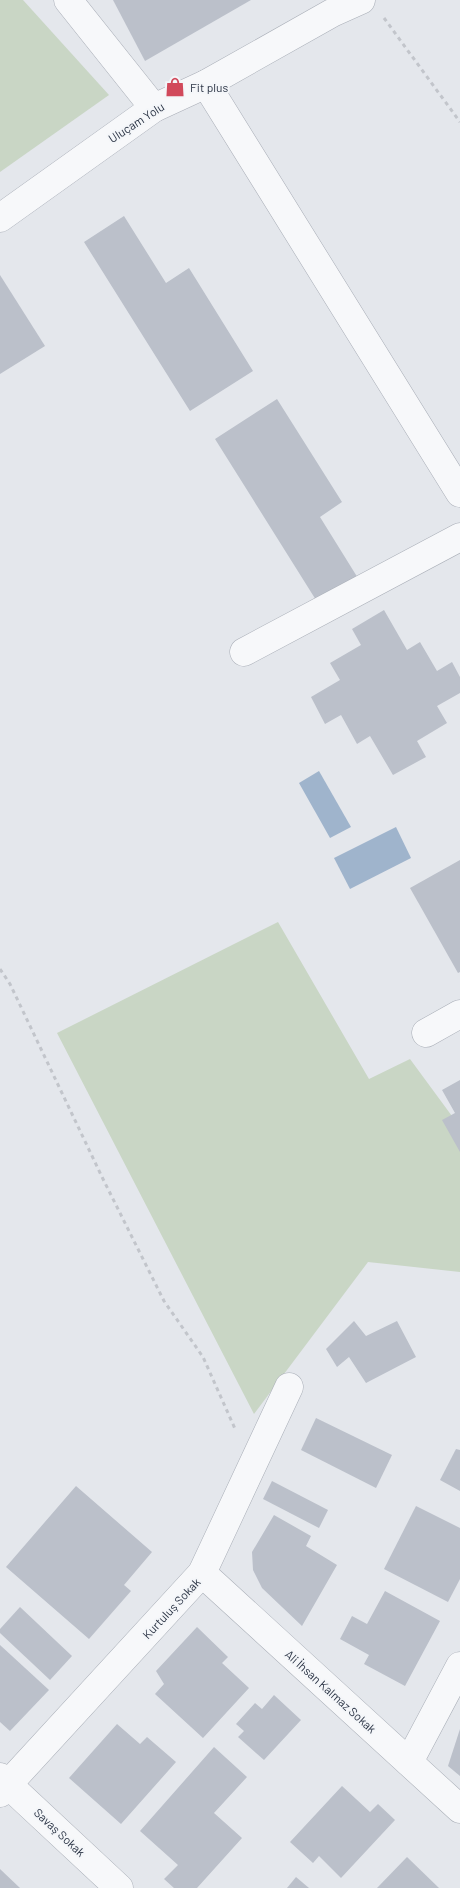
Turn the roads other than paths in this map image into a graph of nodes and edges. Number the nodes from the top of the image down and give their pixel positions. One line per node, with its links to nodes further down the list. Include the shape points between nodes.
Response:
1 (68, 0): 5 (street)
2 (329, 6): 3 (street, Uluçam Yolu); 4 (street, Uluçam Yolu)
3 (371, 8)
4 (206, 84): 5 (street, Uluçam Yolu); 7 (street)
5 (154, 108): 6 (street, Uluçam Yolu)
6 (0, 218)
7 (460, 493)
8 (460, 536): 9 (street)
9 (244, 652)
10 (460, 1014): 11 (street)
11 (426, 1032)
12 (289, 1387): 13 (street, Kurtuluş Sokak)
13 (202, 1573): 15 (street, Ali İhsan Kalmaz Sokak); 16 (street, Kurtuluş Sokak)
14 (460, 1666): 15 (street)
15 (409, 1762): 17 (street, Ali İhsan Kalmaz Sokak)
16 (3, 1785): 18 (street, Savaş Sokak)
17 (460, 1809)
18 (119, 1888)

